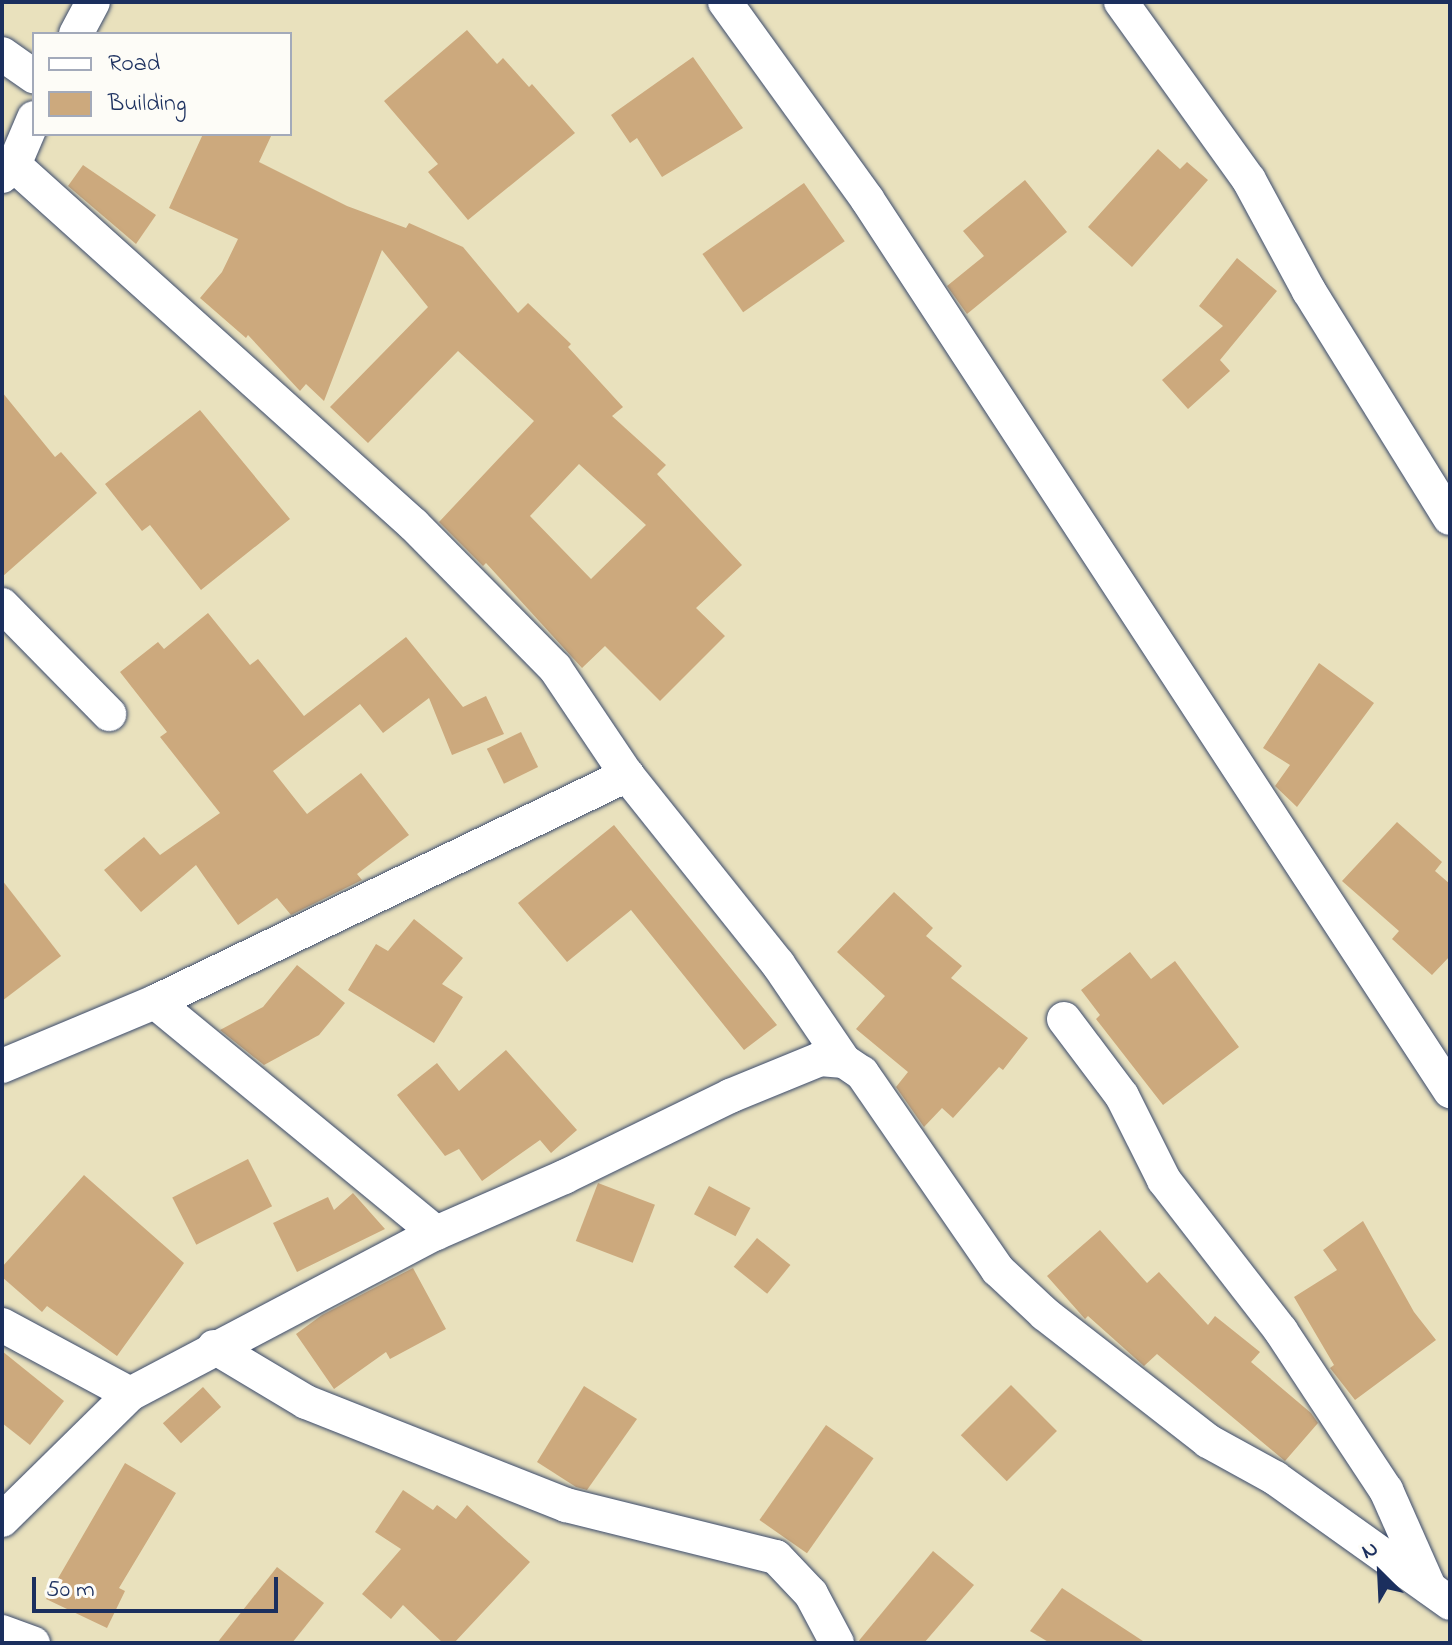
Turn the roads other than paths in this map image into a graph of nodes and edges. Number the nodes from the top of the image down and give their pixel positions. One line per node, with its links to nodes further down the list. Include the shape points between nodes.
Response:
1 (93, 2): 4 (street)
2 (725, 2): 17 (street, via 867,199)
3 (1121, 2): 9 (street, via 1249,180 1317,305)
4 (77, 32)
5 (2, 54): 6 (street)
6 (32, 75)
7 (32, 122): 8 (street)
8 (8, 171): 12 (street, via 414,525 555,668)
9 (1450, 518)
10 (2, 605): 11 (street)
11 (109, 714)
12 (627, 775): 13 (street); 15 (street, via 778,964)
13 (155, 1002): 16 (street); 18 (street)
14 (1064, 1019): 23 (street, via 1122,1096 1164,1180 1281,1331 1386,1490)
15 (844, 1061): 18 (street, via 820,1059 730,1096); 23 (street, via 862,1073 998,1270 1045,1314 1208,1441 1275,1478)
16 (2, 1066)
17 (1450, 1091)
18 (436, 1233): 20 (street)
19 (2, 1325): 21 (street)
20 (214, 1347): 21 (street); 26 (street, via 306,1402 566,1505 776,1557 811,1594)
21 (130, 1394): 22 (street)
22 (2, 1520)
23 (1440, 1595)
24 (2, 1632): 25 (street)
25 (33, 1643)
26 (837, 1643)

